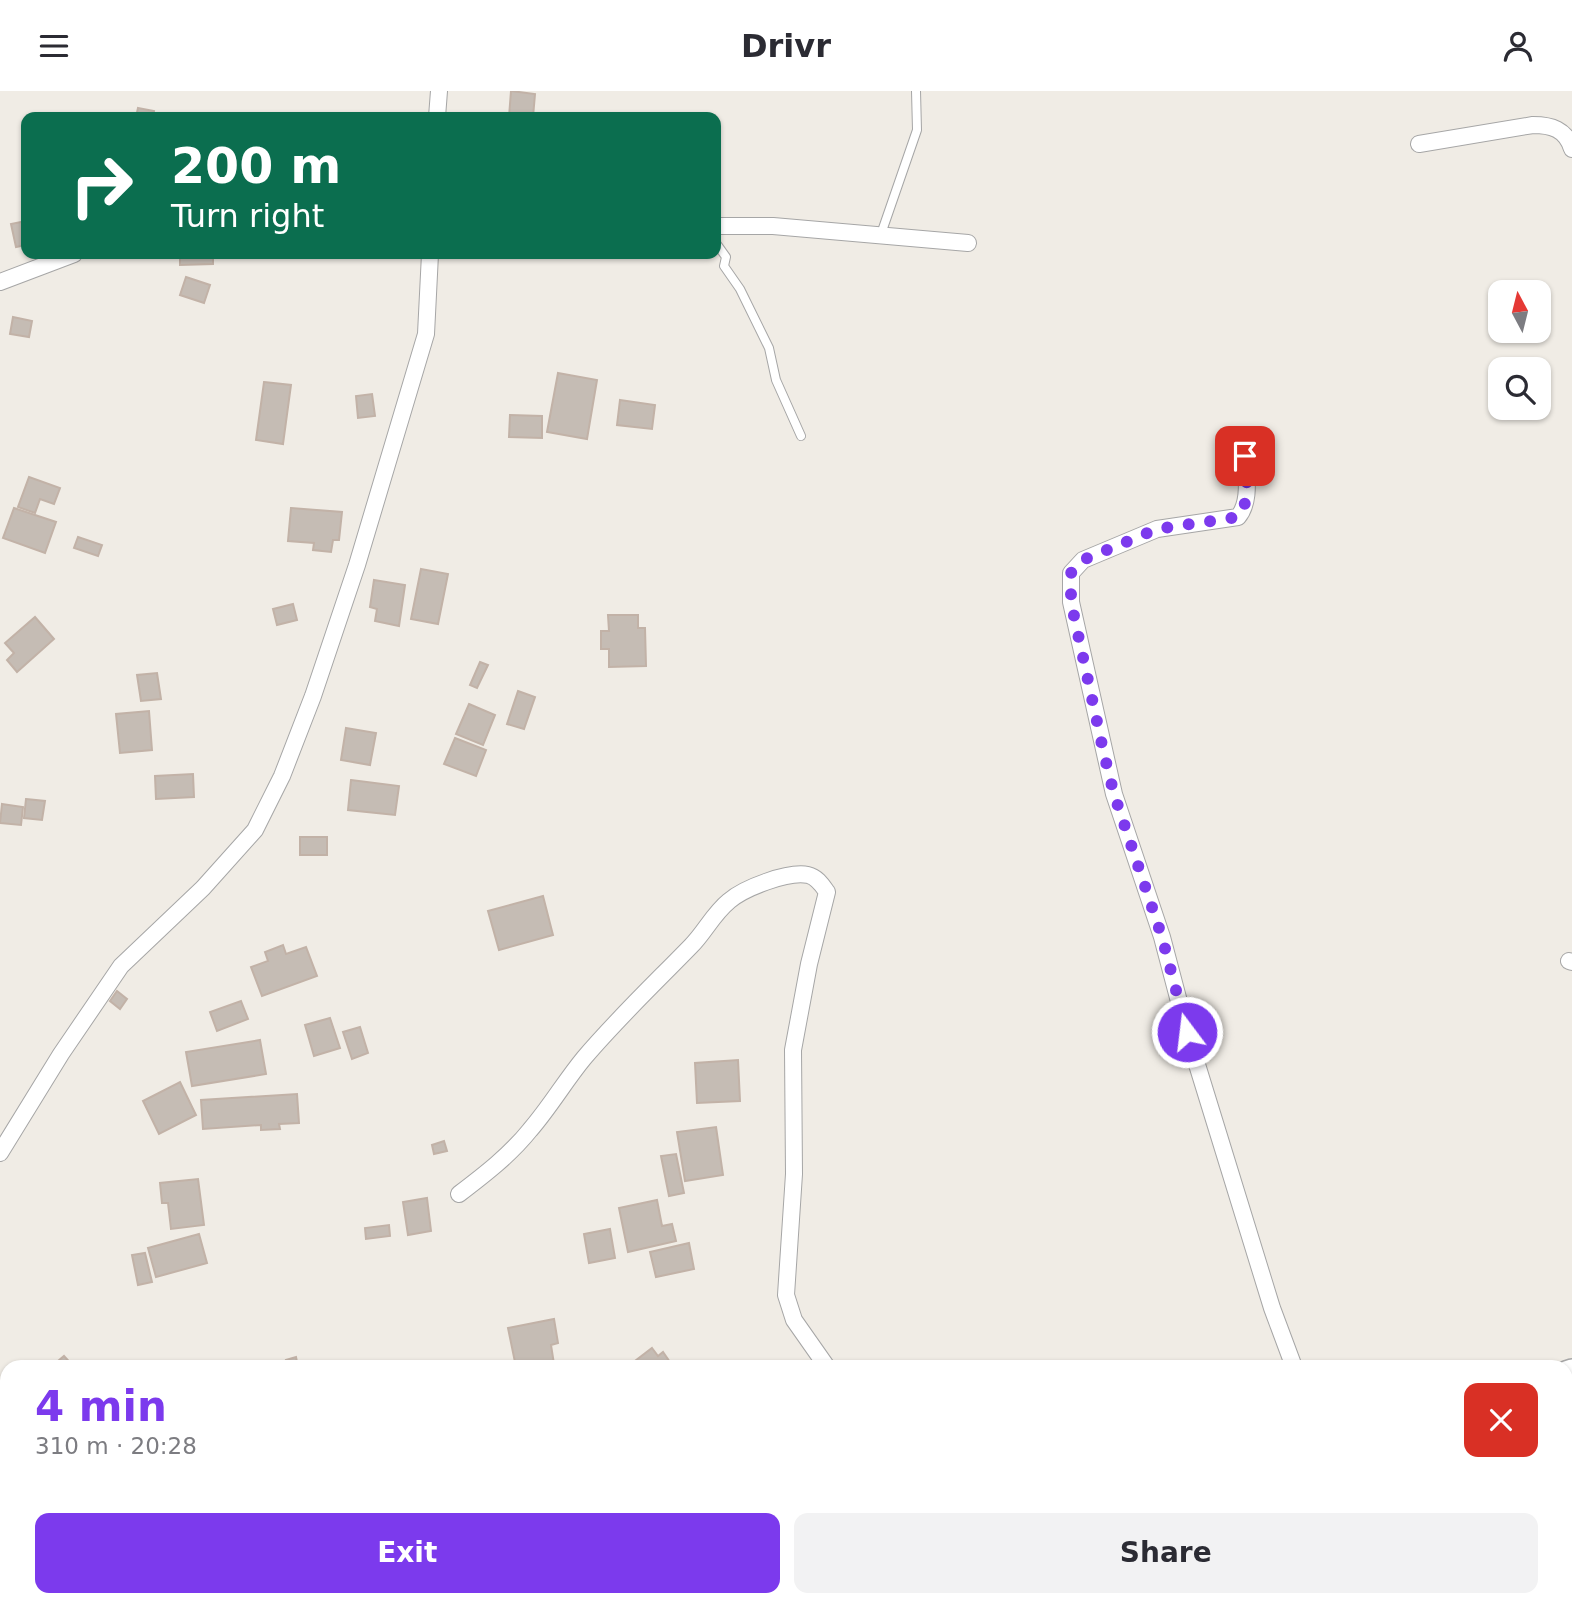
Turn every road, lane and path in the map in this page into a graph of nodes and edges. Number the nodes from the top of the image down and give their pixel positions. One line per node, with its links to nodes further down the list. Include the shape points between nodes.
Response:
1 (439, 91): 3 (street)
2 (916, 91): 7 (lane, via 917,130)
3 (437, 112)
4 (1419, 144): 5 (street, via 1550,125 1569,140)
5 (1572, 149)
6 (721, 226): 7 (street)
7 (881, 234): 8 (street)
8 (968, 243)
9 (721, 250): 13 (lane, via 726,257 724,265 769,348 776,380)
10 (61, 259): 12 (street)
11 (430, 259): 15 (street, via 426,334 357,565 282,776 255,830 203,888 121,966)
12 (0, 282)
13 (801, 436)
14 (1245, 456): 18 (street, via 1246,496 1238,517 1157,529 1083,560 1071,573 1071,602 1114,794)
15 (0, 1153)
16 (459, 1194): 17 (street, via 495,1167 530,1131 590,1051 730,900 754,886 808,875 827,892 793,1050 794,1174 786,1295 794,1320)
17 (822, 1360)
18 (1291, 1360)

